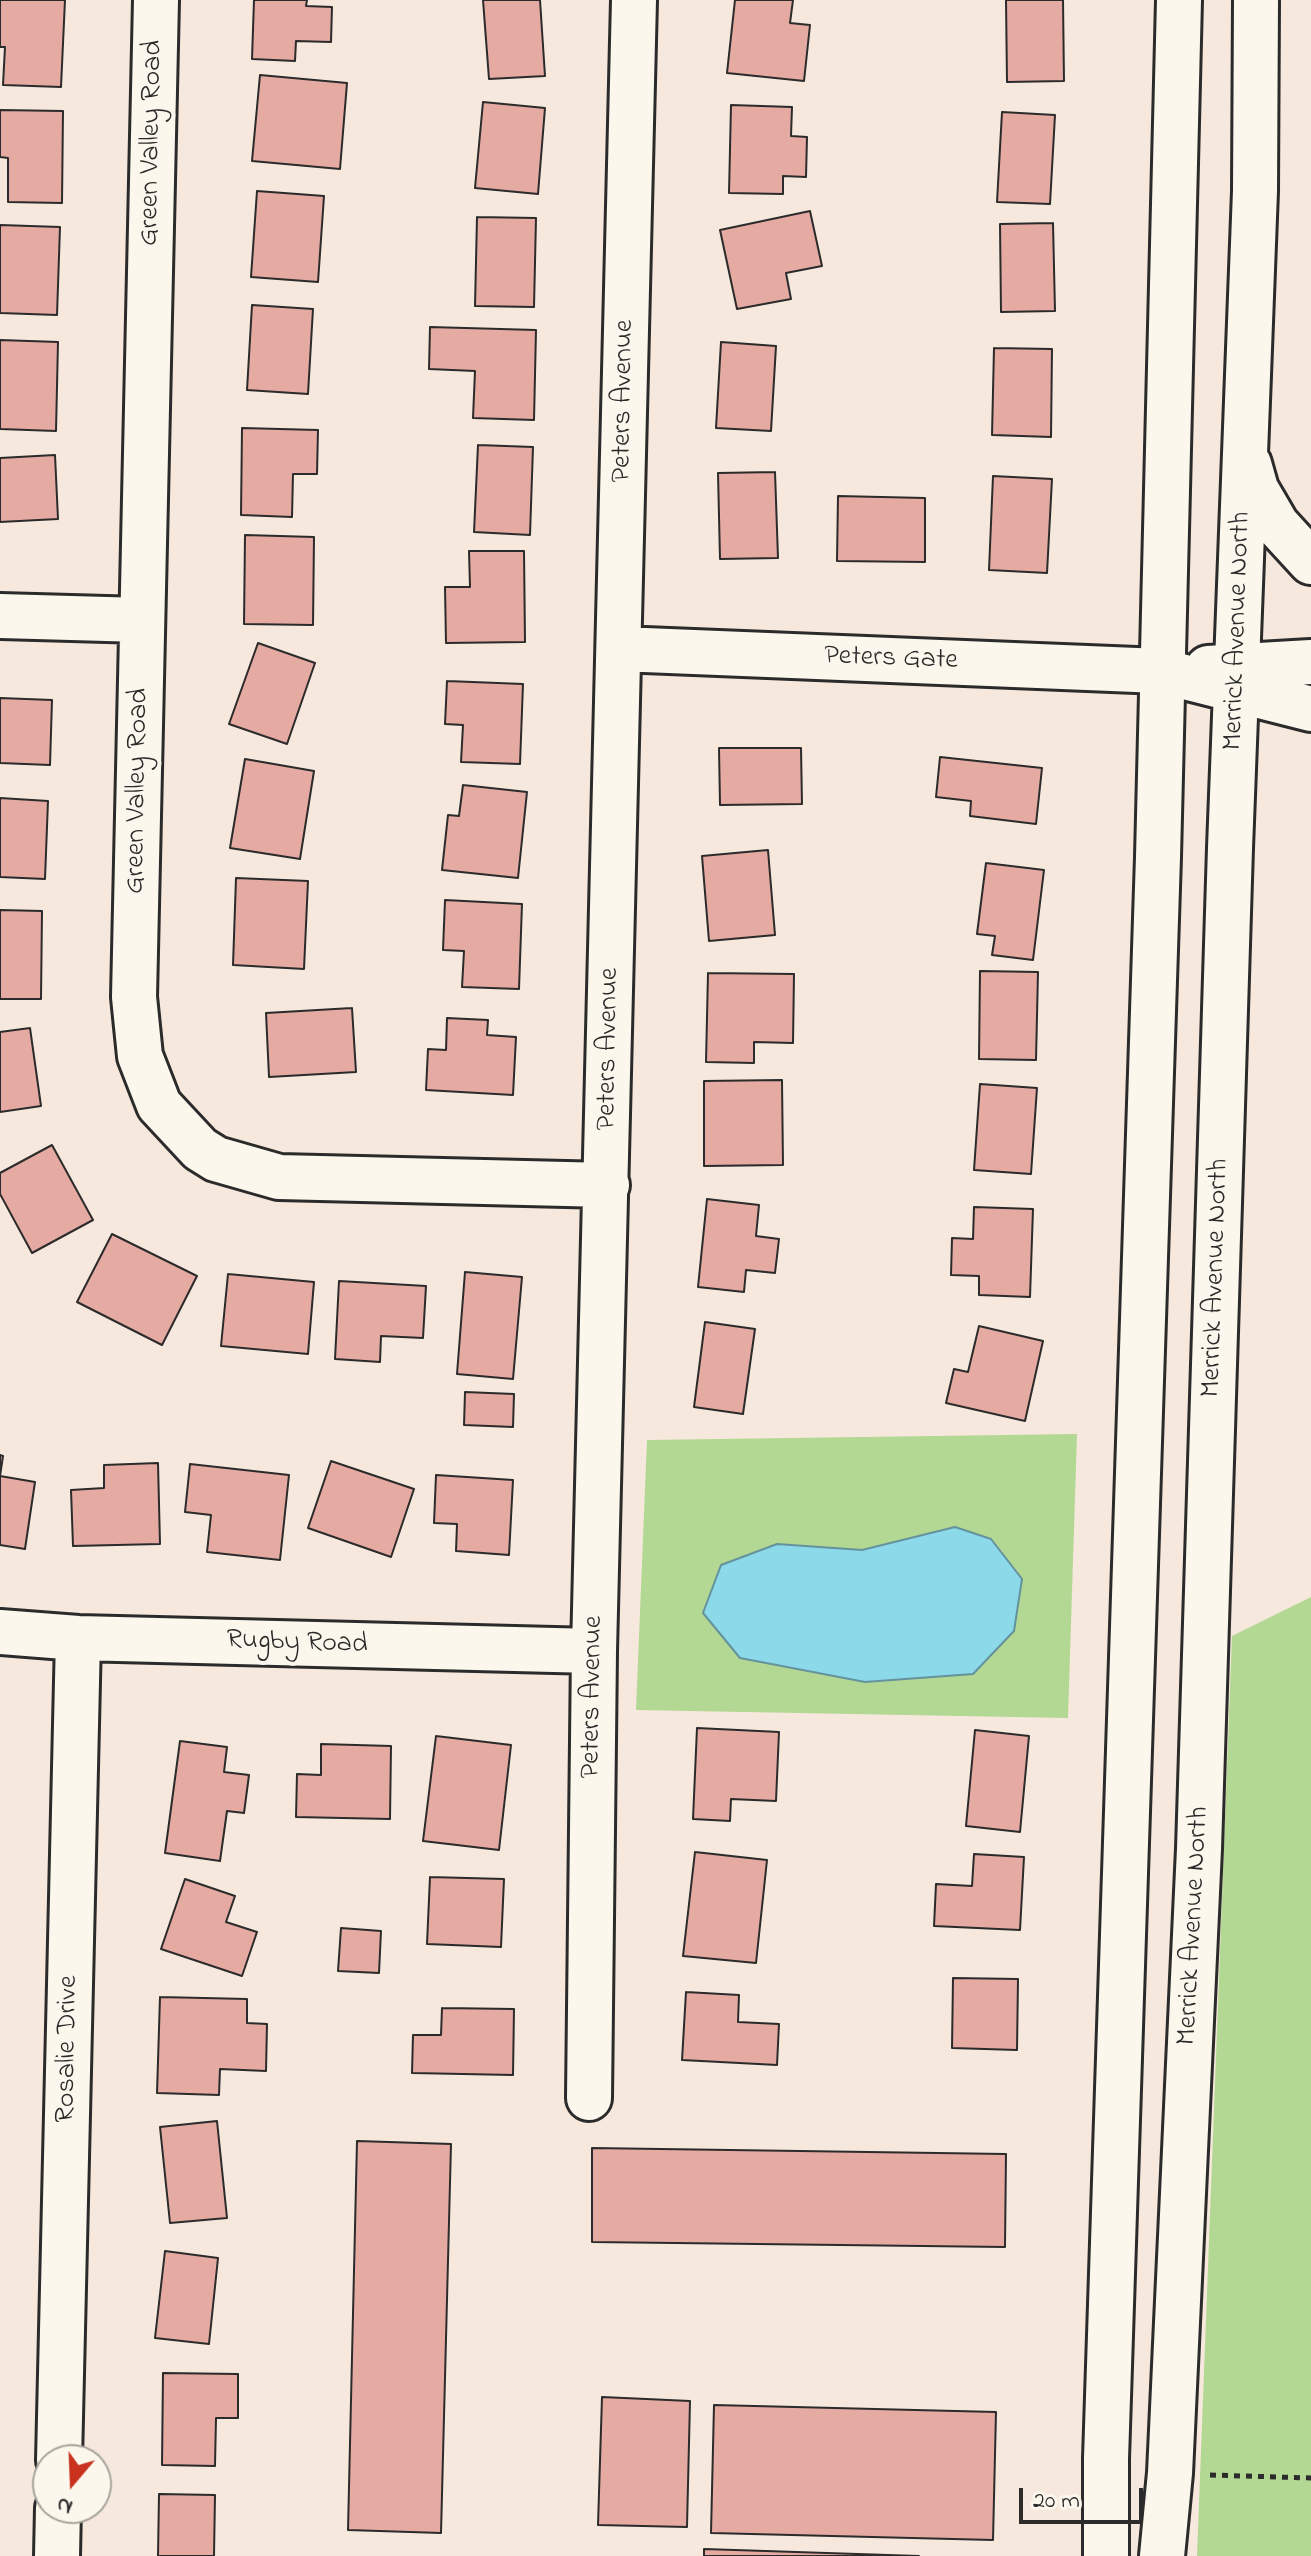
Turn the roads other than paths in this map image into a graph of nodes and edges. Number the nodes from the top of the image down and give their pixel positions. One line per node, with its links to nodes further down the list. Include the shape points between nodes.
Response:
1 (156, 0): 8 (street, Green Valley Road)
2 (634, 0): 9 (street, Peters Avenue)
3 (1179, 0): 11 (street)
4 (1256, 0): 5 (street, Merrick Avenue North)
5 (1245, 452): 6 (street, via 1256,489 1277,525); 12 (street, Merrick Avenue North)
6 (1311, 562)
7 (0, 616): 8 (street)
8 (142, 620): 14 (street, Green Valley Road, via 134,997 140,1056 159,1105 216,1159 279,1177)
9 (620, 649): 11 (street, Peters Gate); 14 (street, Peters Avenue)
10 (1311, 662): 12 (street)
11 (1161, 671): 12 (street, Peters Gate); 22 (street)
12 (1237, 678): 13 (street, Peters Gate); 23 (street, Merrick Avenue North, via 1199,1849)
13 (1311, 709)
14 (607, 1185): 17 (street, Peters Avenue)
15 (0, 1632): 16 (street, Rugby Road)
16 (78, 1638): 17 (street, Rugby Road); 19 (street, Rosalie Drive)
17 (594, 1651): 18 (street, Peters Avenue)
18 (589, 2098)
19 (59, 2444)
20 (58, 2524): 21 (street)
21 (57, 2556)
22 (1106, 2556)
23 (1162, 2556)

